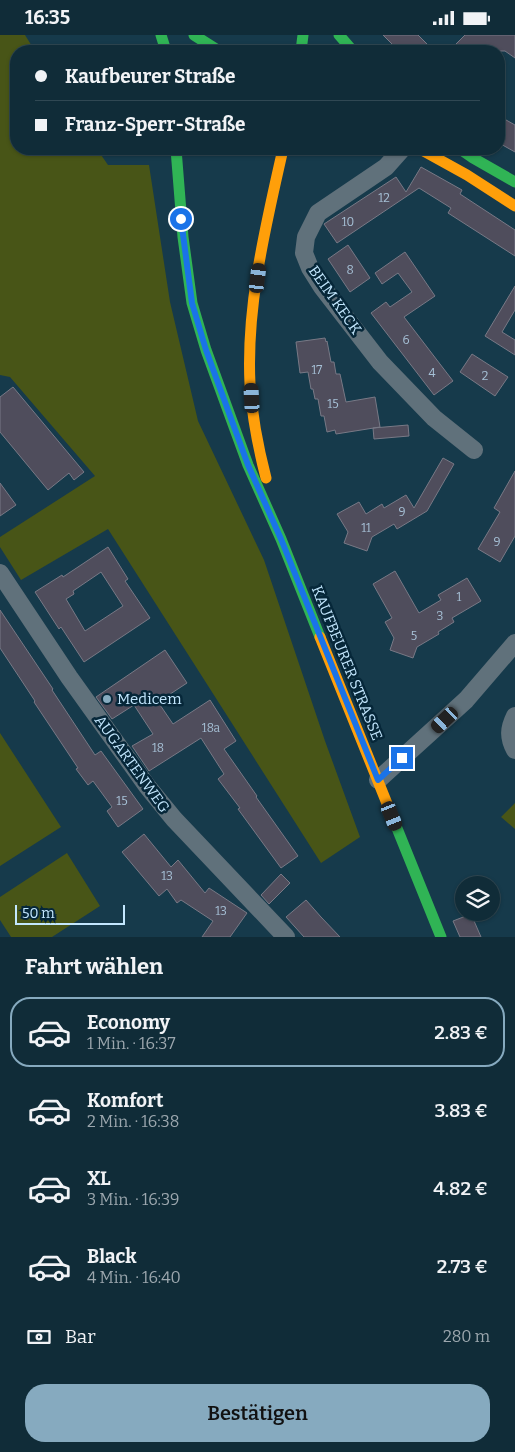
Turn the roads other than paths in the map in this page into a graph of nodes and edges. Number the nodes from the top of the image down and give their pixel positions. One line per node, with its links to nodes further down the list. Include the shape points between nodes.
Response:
1 (194, 35): 3 (street)
2 (339, 35): 4 (street)
3 (210, 45)
4 (348, 45)
5 (176, 155): 13 (street, KAUFBEURER STRASSE, via 192,303 248,465)
6 (282, 155): 13 (street, KAUFBEURER STRASSE, via 260,260 251,366 253,415)
7 (397, 155): 12 (street, BEIM KECK, via 386,167 318,213 306,237 304,253 322,287 380,362 434,418)
8 (431, 155): 11 (street)
9 (469, 155): 10 (street)
10 (515, 182)
11 (515, 206)
12 (474, 450)
13 (281, 539): 18 (street, KAUFBEURER STRASSE)
14 (0, 573): 19 (street, AUGARTENWEG, via 69,677 147,785 174,819)
15 (515, 643): 18 (street, via 466,700)
16 (515, 716): 17 (street, via 510,726)
17 (515, 750)
18 (378, 780): 20 (street, KAUFBEURER STRASSE)
19 (286, 937)
20 (441, 937)

